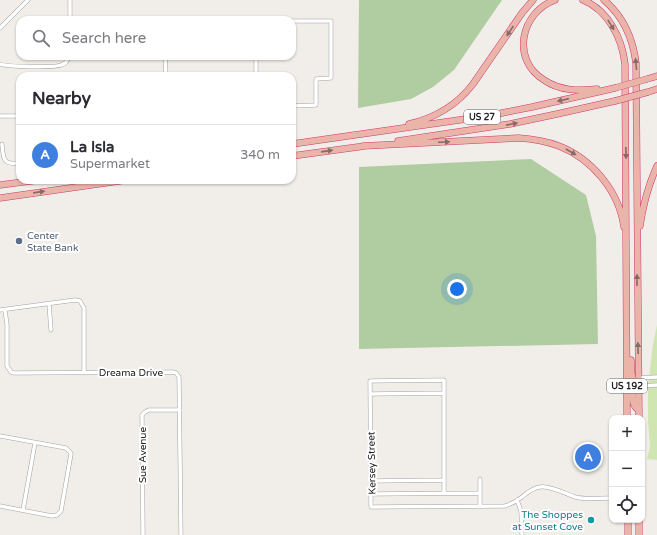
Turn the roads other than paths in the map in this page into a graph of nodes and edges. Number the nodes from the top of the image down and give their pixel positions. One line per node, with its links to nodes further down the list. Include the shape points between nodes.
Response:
1 (28, 0): 9 (street)
2 (70, 0): 7 (street)
3 (533, 0): 22 (highway, one-way to 22, via 473,84 453,104 439,114 423,120)
4 (554, 0): 17 (highway, via 545,4 528,22 524,36 524,51 532,69 548,83 562,88)
5 (583, 0): 34 (highway, one-way to 34, via 605,16 616,33 624,55)
6 (604, 0): 33 (highway, one-way to 6, via 636,59 627,30 616,12)
7 (70, 16)
8 (296, 21): 19 (street, via 331,21 331,78 316,79 316,105)
9 (0, 28)
10 (67, 60): 13 (street, via 58,66)
11 (165, 60): 14 (street)
12 (256, 60): 15 (street)
13 (0, 64)
14 (166, 72)
15 (256, 72)
16 (657, 76): 17 (highway, US 27, bridge)
17 (615, 88): 22 (highway, US 27, one-way to 22, via 509,112)
18 (657, 89): 25 (highway, US 27, one-way to 18, bridge, via 503,125 615,101)
19 (296, 106)
20 (0, 116): 21 (street)
21 (16, 116)
22 (347, 136): 23 (highway, US 27)
23 (296, 143)
24 (2, 144): 27 (street, via 6,161)
25 (363, 146): 26 (highway, US 27, one-way to 25); 34 (highway, one-way to 34, via 519,138 559,146 588,164 611,192 623,222)
26 (296, 155)
27 (16, 163)
28 (657, 166): 33 (highway, via 645,197)
29 (16, 183): 31 (highway)
30 (98, 184): 32 (highway, one-way to 30)
31 (0, 185)
32 (0, 198)
33 (637, 243): 42 (highway, US 192, one-way to 33)
34 (627, 261): 39 (highway, US 192)
35 (49, 304): 37 (street); 38 (street); 40 (street, via 75,300 80,301 84,308)
36 (0, 310): 37 (street)
37 (5, 310): 40 (street, Dreama Drive, via 7,366 11,372)
38 (51, 330)
39 (627, 354): 43 (highway, US 192); 45 (highway, via 631,358 633,382)
40 (84, 373): 48 (street, Dreama Drive, via 176,373 179,377)
41 (657, 377): 42 (street)
42 (638, 378): 45 (highway, US 192)
43 (627, 379): 49 (highway, via 632,387 633,405); 50 (highway, US 192)
44 (657, 385): 45 (street)
45 (638, 386): 49 (highway, US 192)
46 (444, 393): 47 (street); 47 (street, Kersey Street, via 444,380 370,381); 55 (street, Kersey Street)
47 (370, 394): 56 (street, Kersey Street)
48 (180, 410): 67 (street, Sue Avenue, via 148,410 142,415); 68 (street, Dreama Drive)
49 (638, 410): 51 (highway, US 192)
50 (627, 415)
51 (638, 415)
52 (0, 436): 53 (street)
53 (35, 443): 64 (street); 64 (street, via 66,448 71,457 60,513 52,516)
54 (480, 479): 58 (street)
55 (444, 480): 56 (street); 57 (street, Kersey Street)
56 (371, 481): 59 (street, Kersey Street)
57 (444, 493): 58 (street); 59 (street)
58 (480, 493): 63 (street)
59 (371, 494): 63 (street, Kersey Street, via 371,507)
60 (609, 498): 61 (street, Kersey Street, via 576,497 539,487 528,491)
61 (517, 500): 63 (street, Kersey Street, via 505,506); 69 (street, via 521,511)
62 (0, 506): 64 (street)
63 (480, 506)
64 (23, 510)
65 (628, 523): 70 (highway)
66 (639, 523): 71 (highway)
67 (143, 535)
68 (181, 535)
69 (522, 535)
70 (628, 535)
71 (639, 535)

